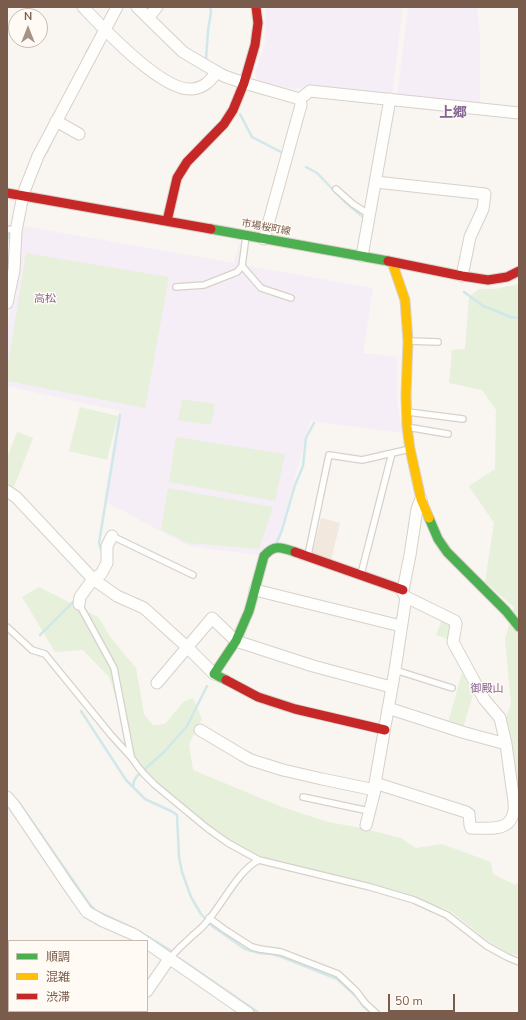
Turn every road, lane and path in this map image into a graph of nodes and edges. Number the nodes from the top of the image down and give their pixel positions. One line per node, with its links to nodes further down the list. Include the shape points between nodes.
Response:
1 (83, 7): 7 (street)
2 (117, 7): 7 (street)
3 (137, 7): 6 (street)
4 (157, 7): 6 (street)
5 (256, 7): 9 (street, via 258,24 255,46)
6 (148, 18): 8 (street, via 183,52)
7 (105, 30): 8 (street, via 158,76 177,86 192,90 201,87); 13 (street)
8 (217, 72): 9 (street)
9 (244, 83): 10 (street); 20 (street, via 224,124 187,162 177,178)
10 (300, 99): 11 (street, via 310,91); 23 (street, via 301,105)
11 (390, 99): 12 (street); 15 (street)
12 (519, 113)
13 (56, 121): 14 (street); 18 (street, via 38,156)
14 (79, 134)
15 (376, 182): 19 (street); 28 (street, via 485,194 483,209 470,237)
16 (336, 189): 19 (lane)
17 (7, 193): 18 (street, 市場桜町線)
18 (23, 195): 20 (street, 市場桜町線); 21 (street)
19 (370, 215): 24 (street)
20 (167, 221): 22 (street, 市場桜町線)
21 (12, 230): 31 (street, via 14,270)
22 (246, 236): 23 (street, 市場桜町線); 26 (lane)
23 (264, 239): 24 (street, 市場桜町線)
24 (362, 256): 25 (street, 市場桜町線)
25 (392, 262): 28 (street, 市場桜町線); 32 (street, via 405,300)
26 (242, 266): 29 (lane, via 237,272 204,285); 30 (lane, via 261,288)
27 (519, 271): 28 (street, 市場桜町線, via 507,277 488,280)
28 (462, 276)
29 (176, 287)
30 (291, 298)
31 (7, 303)
32 (408, 341): 33 (lane); 34 (street)
33 (438, 342)
34 (408, 412): 35 (lane); 36 (street)
35 (463, 419)
36 (407, 427): 37 (lane); 38 (street)
37 (448, 434)
38 (410, 449): 39 (lane); 41 (street)
39 (392, 453): 43 (lane, via 362,460 329,454); 45 (lane)
40 (7, 491): 46 (street, via 16,497)
41 (421, 499): 48 (street, via 417,509); 52 (street, via 438,539 447,552)
42 (112, 536): 44 (lane); 46 (street, via 107,546 107,563 101,574)
43 (308, 557): 45 (street); 47 (street, via 283,548 269,550 264,556)
44 (193, 574)
45 (361, 574): 48 (street)
46 (94, 579): 49 (street, via 80,597); 54 (street, via 117,596 144,608)
47 (255, 590): 50 (street); 53 (street)
48 (404, 593): 50 (street); 63 (street, via 455,622 453,642 484,699 500,718)
49 (79, 604): 64 (lane, via 114,668)
50 (401, 626): 55 (street)
51 (7, 627): 64 (lane, via 32,650 45,654)
52 (519, 627)
53 (236, 641): 54 (street, via 212,618); 56 (street); 58 (street)
54 (188, 648): 56 (street); 57 (street)
55 (395, 670): 58 (street); 59 (lane)
56 (214, 674): 62 (street, via 258,697 295,709)
57 (157, 683)
58 (391, 687): 60 (street)
59 (452, 688)
60 (388, 708): 62 (street); 63 (street)
61 (200, 730): 65 (street, via 251,760 289,772)
62 (385, 730): 65 (street)
63 (506, 744): 65 (street, via 514,811 509,822 499,828 471,828 469,814 466,812)
64 (131, 757): 70 (lane, via 144,774 206,828)
65 (375, 786): 68 (street)
66 (7, 797): 72 (street, via 87,912)
67 (303, 797): 68 (lane)
68 (369, 811): 69 (street)
69 (366, 825)
70 (259, 860): 71 (lane, via 248,868); 75 (lane, via 414,900 447,915 487,946)
71 (209, 918): 74 (lane); 78 (lane, via 252,946 280,952 338,974)
72 (142, 940)
73 (148, 944): 74 (street)
74 (170, 959): 76 (street); 77 (street)
75 (519, 962)
76 (148, 990)
77 (248, 1013)
78 (376, 1013)

